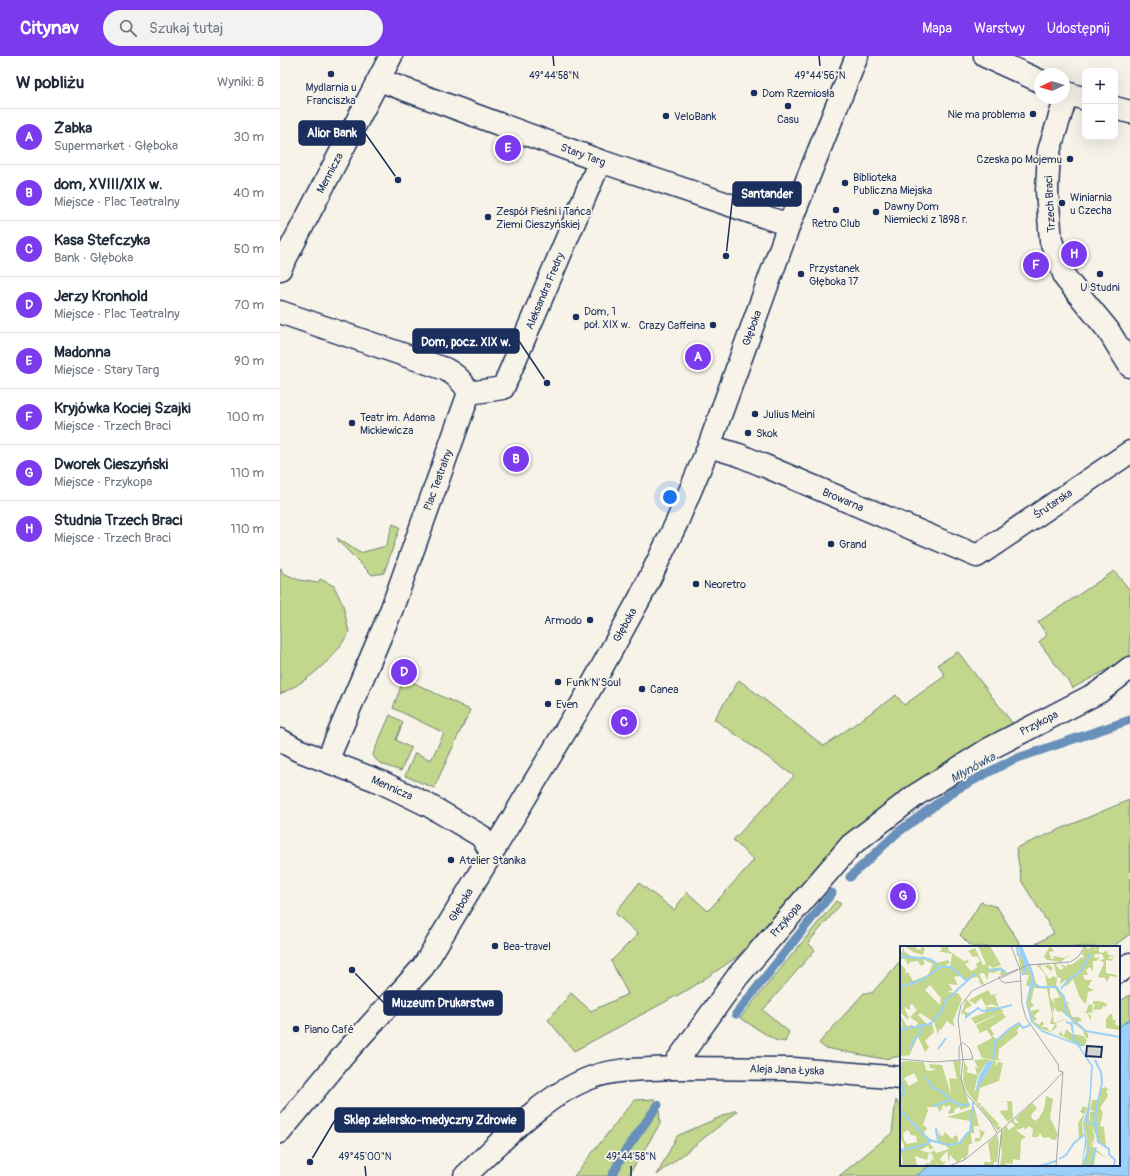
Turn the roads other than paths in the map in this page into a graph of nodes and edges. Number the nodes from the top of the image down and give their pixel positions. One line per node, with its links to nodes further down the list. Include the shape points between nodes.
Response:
1 (391, 56): 5 (street, Mennicza)
2 (857, 56): 10 (street, Głęboka)
3 (985, 56): 4 (street)
4 (1034, 78)
5 (379, 80): 9 (street, Stary Targ); 11 (street, Mennicza)
6 (1072, 95): 13 (street, Trzech Braci, via 1049,151 1047,191 1051,242 1066,279 1108,330)
7 (1118, 109): 8 (street)
8 (1130, 112)
9 (600, 162): 10 (street, Stary Targ); 14 (street, Aleksandra Fredry, via 503,388)
10 (789, 225): 15 (street, Głęboka)
11 (280, 269)
12 (280, 312): 14 (street, via 445,369 465,384)
13 (1130, 366)
14 (469, 393): 20 (street, Plac Teatralny, via 391,611)
15 (709, 446): 17 (street, Browarna, via 739,455); 21 (street, Głęboka, via 677,522 641,596 584,700)
16 (1130, 452): 17 (street, Śrutarska)
17 (977, 556)
18 (1130, 668): 24 (street, Przykopa, via 1099,692 989,749 916,795 852,845 738,976)
19 (280, 740): 20 (street, Mennicza)
20 (327, 761): 21 (street, Mennicza, via 428,804 481,836)
21 (492, 853): 26 (street, Głęboka, via 423,967 348,1050)
22 (1130, 964): 23 (street)
23 (1120, 971)
24 (672, 1068): 25 (street, Aleja Jana Łyska, via 794,1069); 27 (street, via 618,1072 593,1077 568,1088 522,1122)
25 (900, 1078)
26 (280, 1132)
27 (465, 1176)

